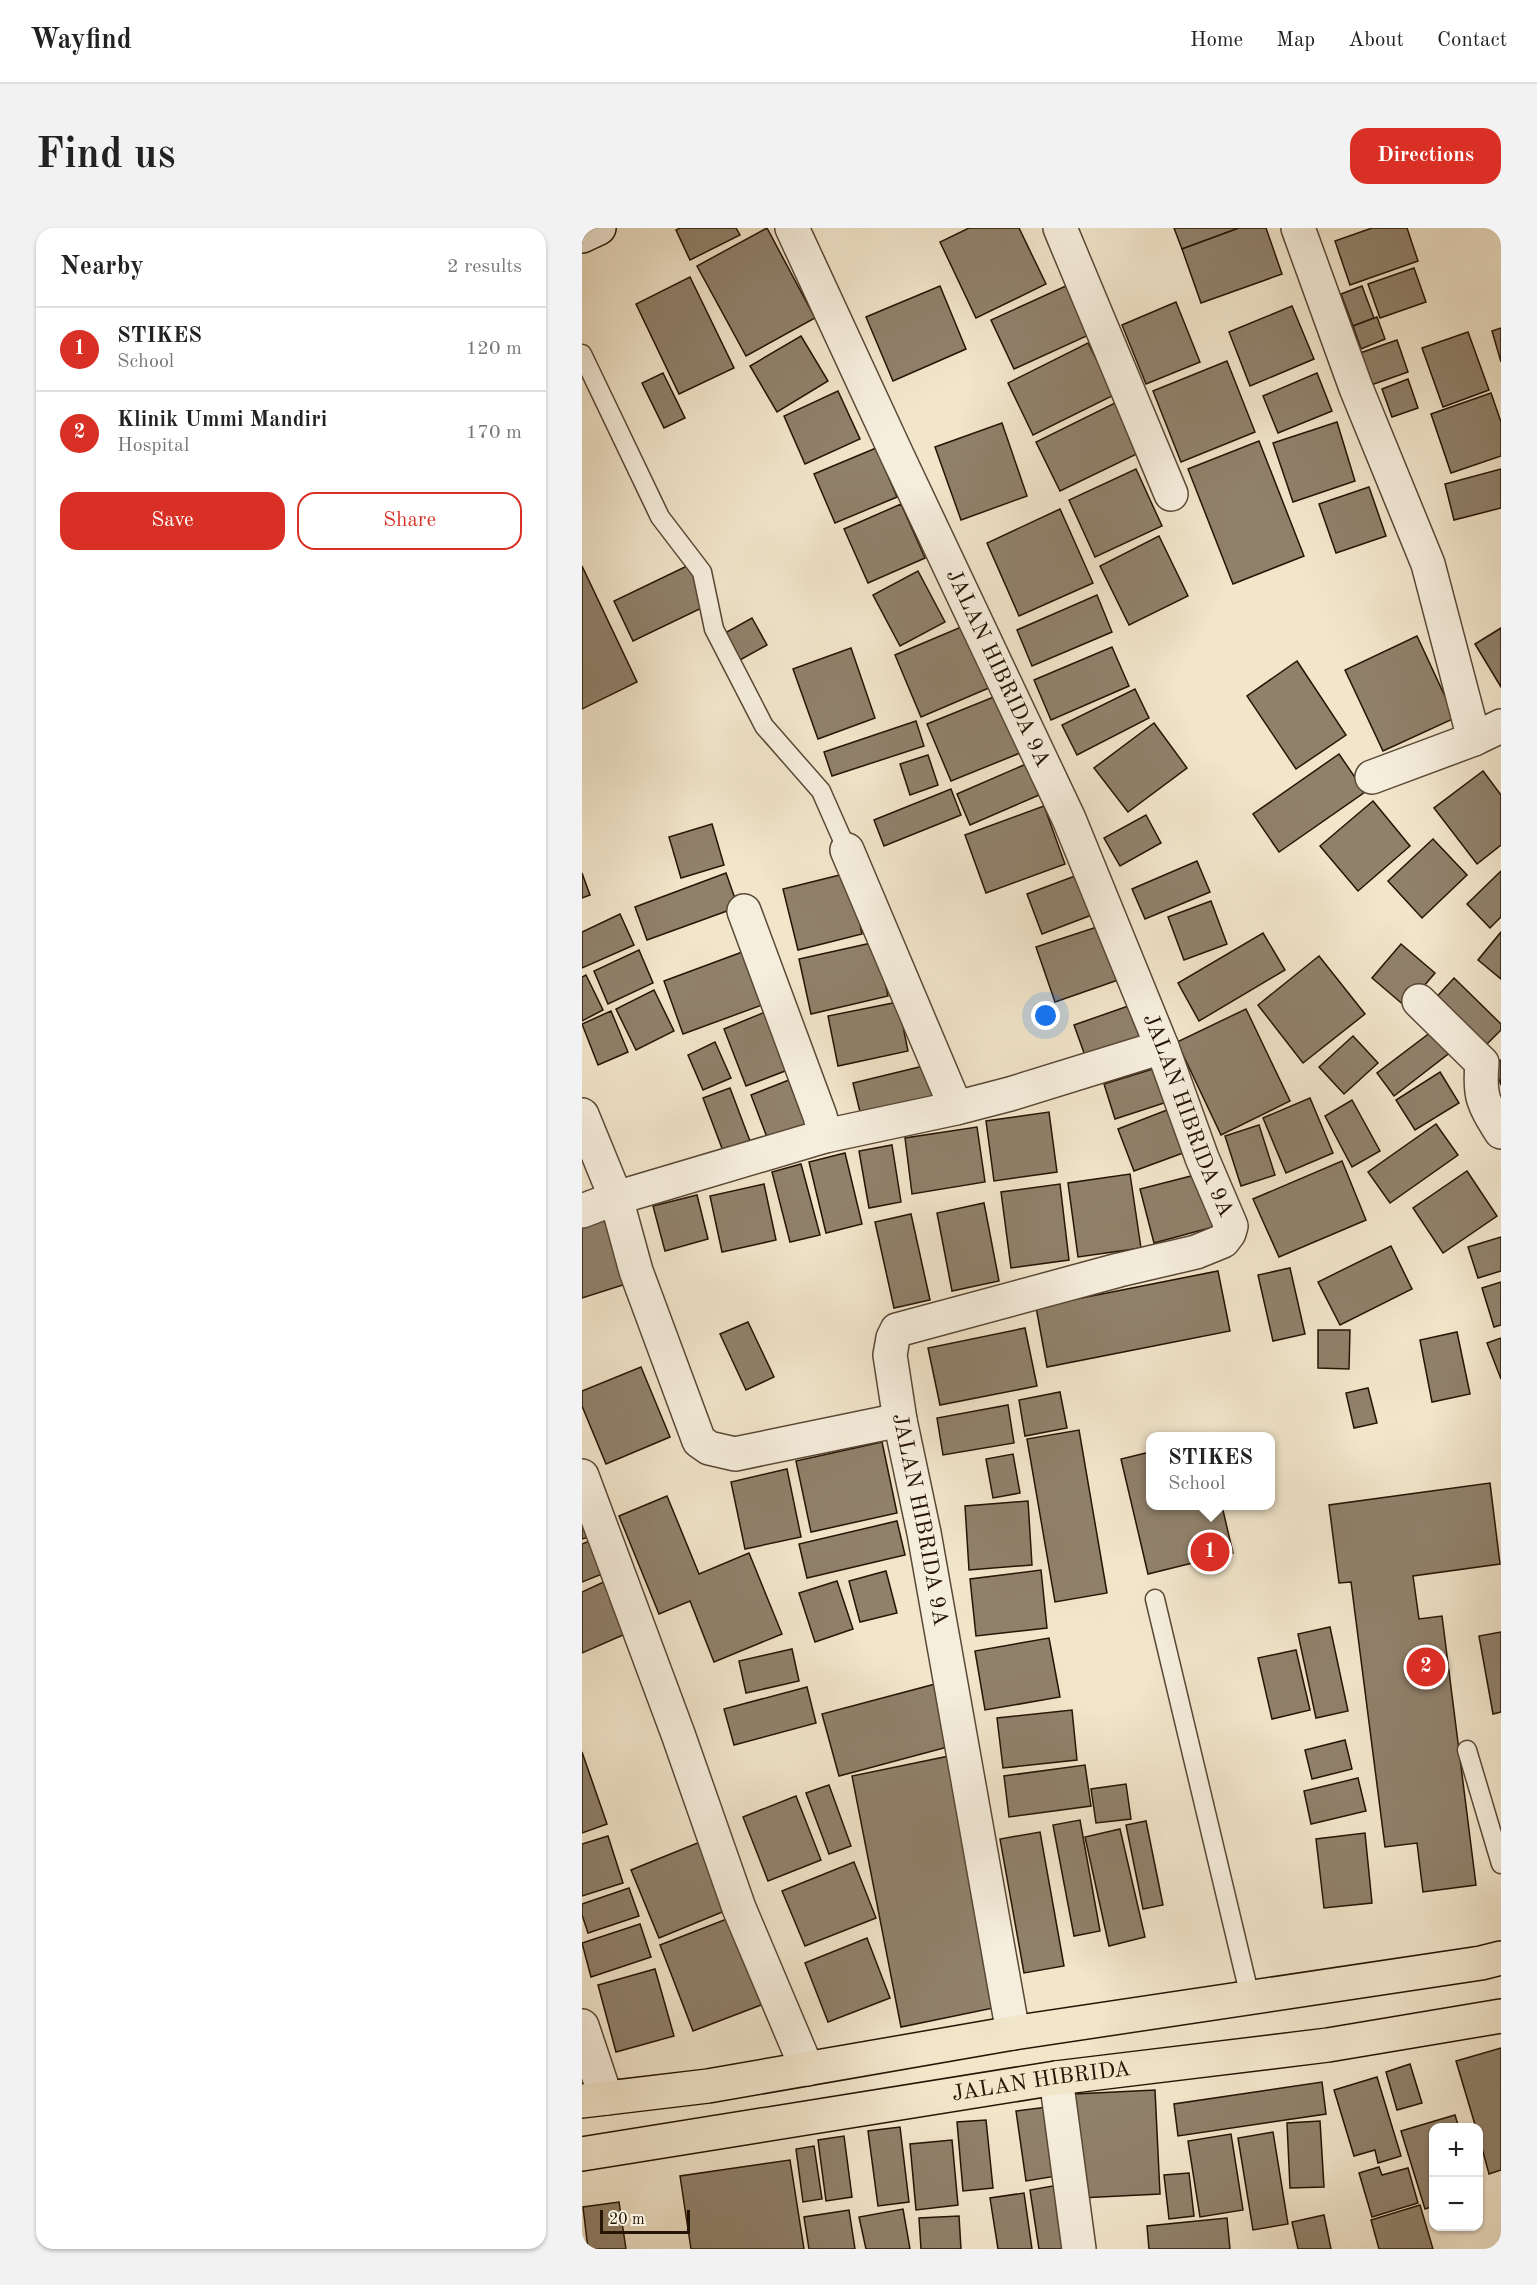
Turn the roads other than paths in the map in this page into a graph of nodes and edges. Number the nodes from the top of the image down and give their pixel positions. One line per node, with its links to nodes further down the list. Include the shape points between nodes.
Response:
1 (599, 228): 5 (street)
2 (792, 228): 13 (street, JALAN HIBRIDA 9A, via 1069,819)
3 (1060, 228): 7 (street)
4 (1298, 228): 8 (street, via 1356,388 1428,564)
5 (582, 236)
6 (582, 354): 10 (lane, via 660,517 702,572 714,629 764,726 821,791)
7 (1171, 494)
8 (1488, 733): 9 (street)
9 (1372, 777)
10 (847, 850): 15 (street)
11 (744, 911): 18 (street)
12 (1419, 1000): 14 (street)
13 (1162, 1047): 15 (street); 21 (street, JALAN HIBRIDA 9A, via 1231,1226 1229,1233 1223,1241 1196,1252 897,1330 890,1355)
14 (1491, 1054): 17 (street, via 1480,1086 1483,1104)
15 (956, 1108): 18 (street)
16 (582, 1115): 19 (street)
17 (1501, 1132)
18 (825, 1136): 19 (street)
19 (615, 1198): 20 (street); 21 (street, via 636,1271 699,1441 709,1448 735,1454)
20 (582, 1211)
21 (900, 1420): 30 (street, JALAN HIBRIDA 9A, via 924,1533)
22 (582, 1476): 32 (street, via 739,1908)
23 (1155, 1599): 27 (lane)
24 (1467, 1750): 25 (lane)
25 (1501, 1864)
26 (1501, 1958): 27 (main road)
27 (1250, 1998): 30 (main road)
28 (1501, 2016): 33 (main road, JALAN HIBRIDA, via 1328,2045)
29 (582, 2026): 34 (street)
30 (1013, 2033): 31 (main road)
31 (904, 2052): 32 (main road); 35 (main road)
32 (807, 2069): 34 (main road, via 708,2086)
33 (1056, 2078): 35 (main road, JALAN HIBRIDA); 37 (street)
34 (594, 2099)
35 (910, 2101): 36 (main road, JALAN HIBRIDA)
36 (582, 2154)
37 (1079, 2249)

